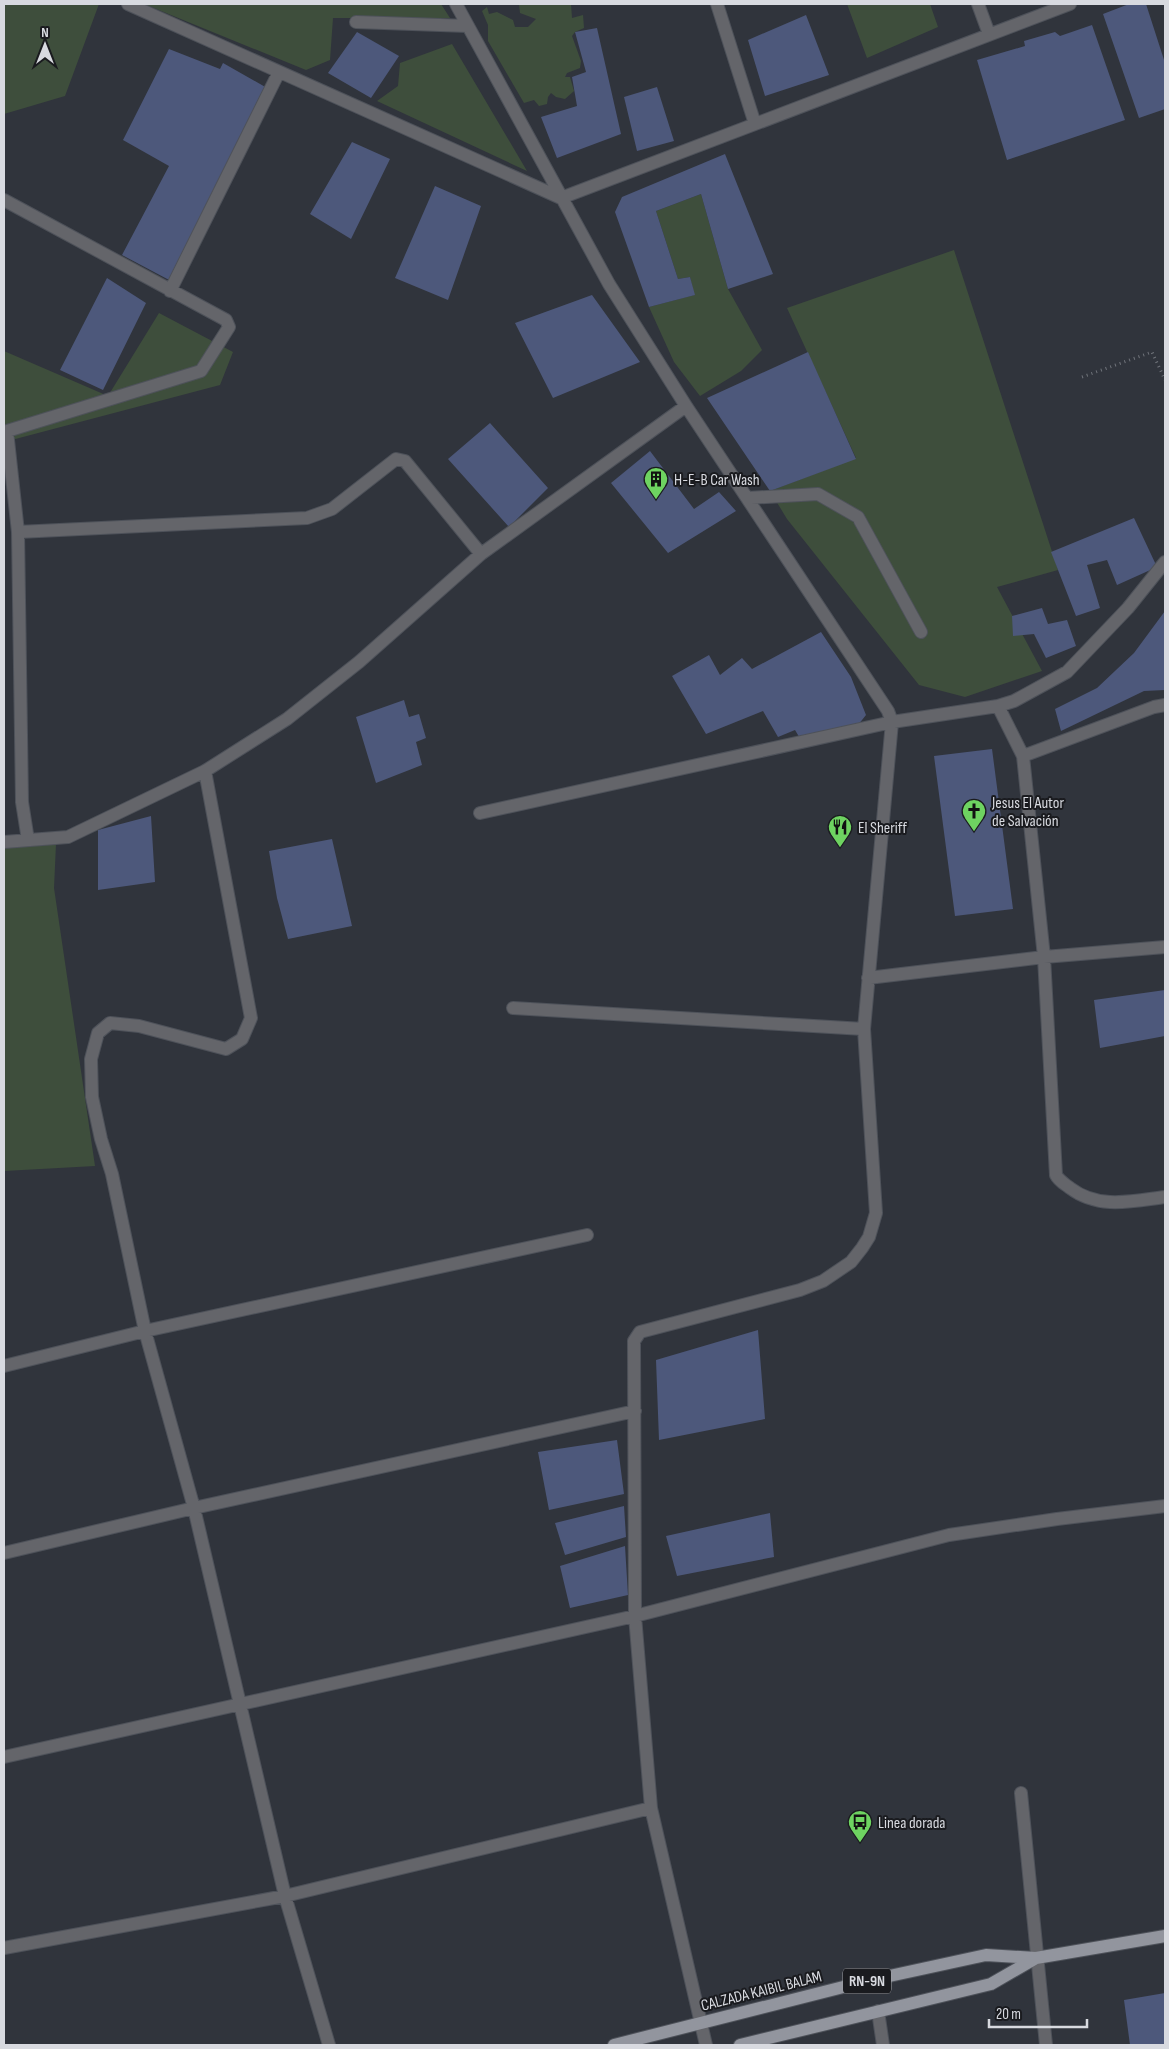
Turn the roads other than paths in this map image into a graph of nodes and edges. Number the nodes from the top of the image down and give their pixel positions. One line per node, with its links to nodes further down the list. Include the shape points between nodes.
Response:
1 (128, 4): 9 (street)
2 (456, 4): 7 (street)
3 (716, 4): 10 (street)
4 (978, 4): 8 (street)
5 (1070, 4): 8 (street)
6 (356, 22): 7 (street)
7 (468, 26): 11 (street)
8 (989, 34): 10 (street)
9 (279, 72): 11 (street); 13 (street)
10 (754, 124): 11 (street)
11 (561, 198): 14 (street, via 609,284)
12 (4, 200): 13 (street)
13 (170, 291): 15 (street, via 228,324 201,371)
14 (686, 406): 16 (street); 18 (street)
15 (5, 432): 17 (street)
16 (747, 498): 20 (street, via 818,494 858,517); 23 (street, via 888,711)
17 (18, 532): 18 (street, via 307,518 332,509 396,458 401,458); 27 (street, via 22,802)
18 (481, 554): 25 (street, via 359,662 287,719)
19 (1165, 562): 22 (street, via 1122,615 1067,672 1014,702)
20 (921, 632)
21 (1165, 705): 24 (street)
22 (998, 706): 23 (street); 24 (street)
23 (892, 722): 26 (street); 31 (street)
24 (1023, 756): 30 (street)
25 (204, 772): 27 (street, via 68,837); 36 (street, via 251,1018 242,1039 226,1049 139,1026 110,1022 98,1033 91,1059 92,1097)
26 (480, 813)
27 (28, 840): 28 (street)
28 (4, 842)
29 (1165, 947): 30 (street)
30 (1044, 958): 31 (street); 34 (street, via 1056,1175 1079,1194 1103,1203)
31 (868, 978): 33 (street)
32 (513, 1008): 33 (street)
33 (864, 1028): 38 (street, via 876,1213 869,1237 851,1262 813,1286 640,1332 634,1341)
34 (1165, 1197)
35 (587, 1235): 36 (street)
36 (145, 1331): 37 (street); 40 (street)
37 (4, 1366)
38 (634, 1411): 40 (street); 42 (street)
39 (1165, 1506): 42 (street, via 949,1535)
40 (194, 1508): 41 (street); 43 (street)
41 (4, 1553)
42 (635, 1616): 43 (street); 46 (street)
43 (239, 1704): 44 (street); 47 (street)
44 (4, 1757)
45 (1021, 1793): 50 (street)
46 (651, 1808): 47 (street); 52 (street)
47 (285, 1896): 49 (street); 53 (street)
48 (1165, 1936): 50 (main road, CALZADA KAIBIL BALAM / RN-9N)
49 (4, 1948)
50 (1036, 1958): 51 (main road, CALZADA KAIBIL BALAM / RN-9N, via 991,1984); 52 (main road, CALZADA KAIBIL BALAM / RN-9N, via 986,1955); 58 (street)
51 (878, 2011): 56 (main road, CALZADA KAIBIL BALAM / RN-9N); 57 (street)
52 (700, 2023): 54 (main road, CALZADA KAIBIL BALAM / RN-9N); 55 (street)
53 (329, 2045)
54 (614, 2045)
55 (706, 2045)
56 (740, 2045)
57 (883, 2045)
58 (1046, 2045)

